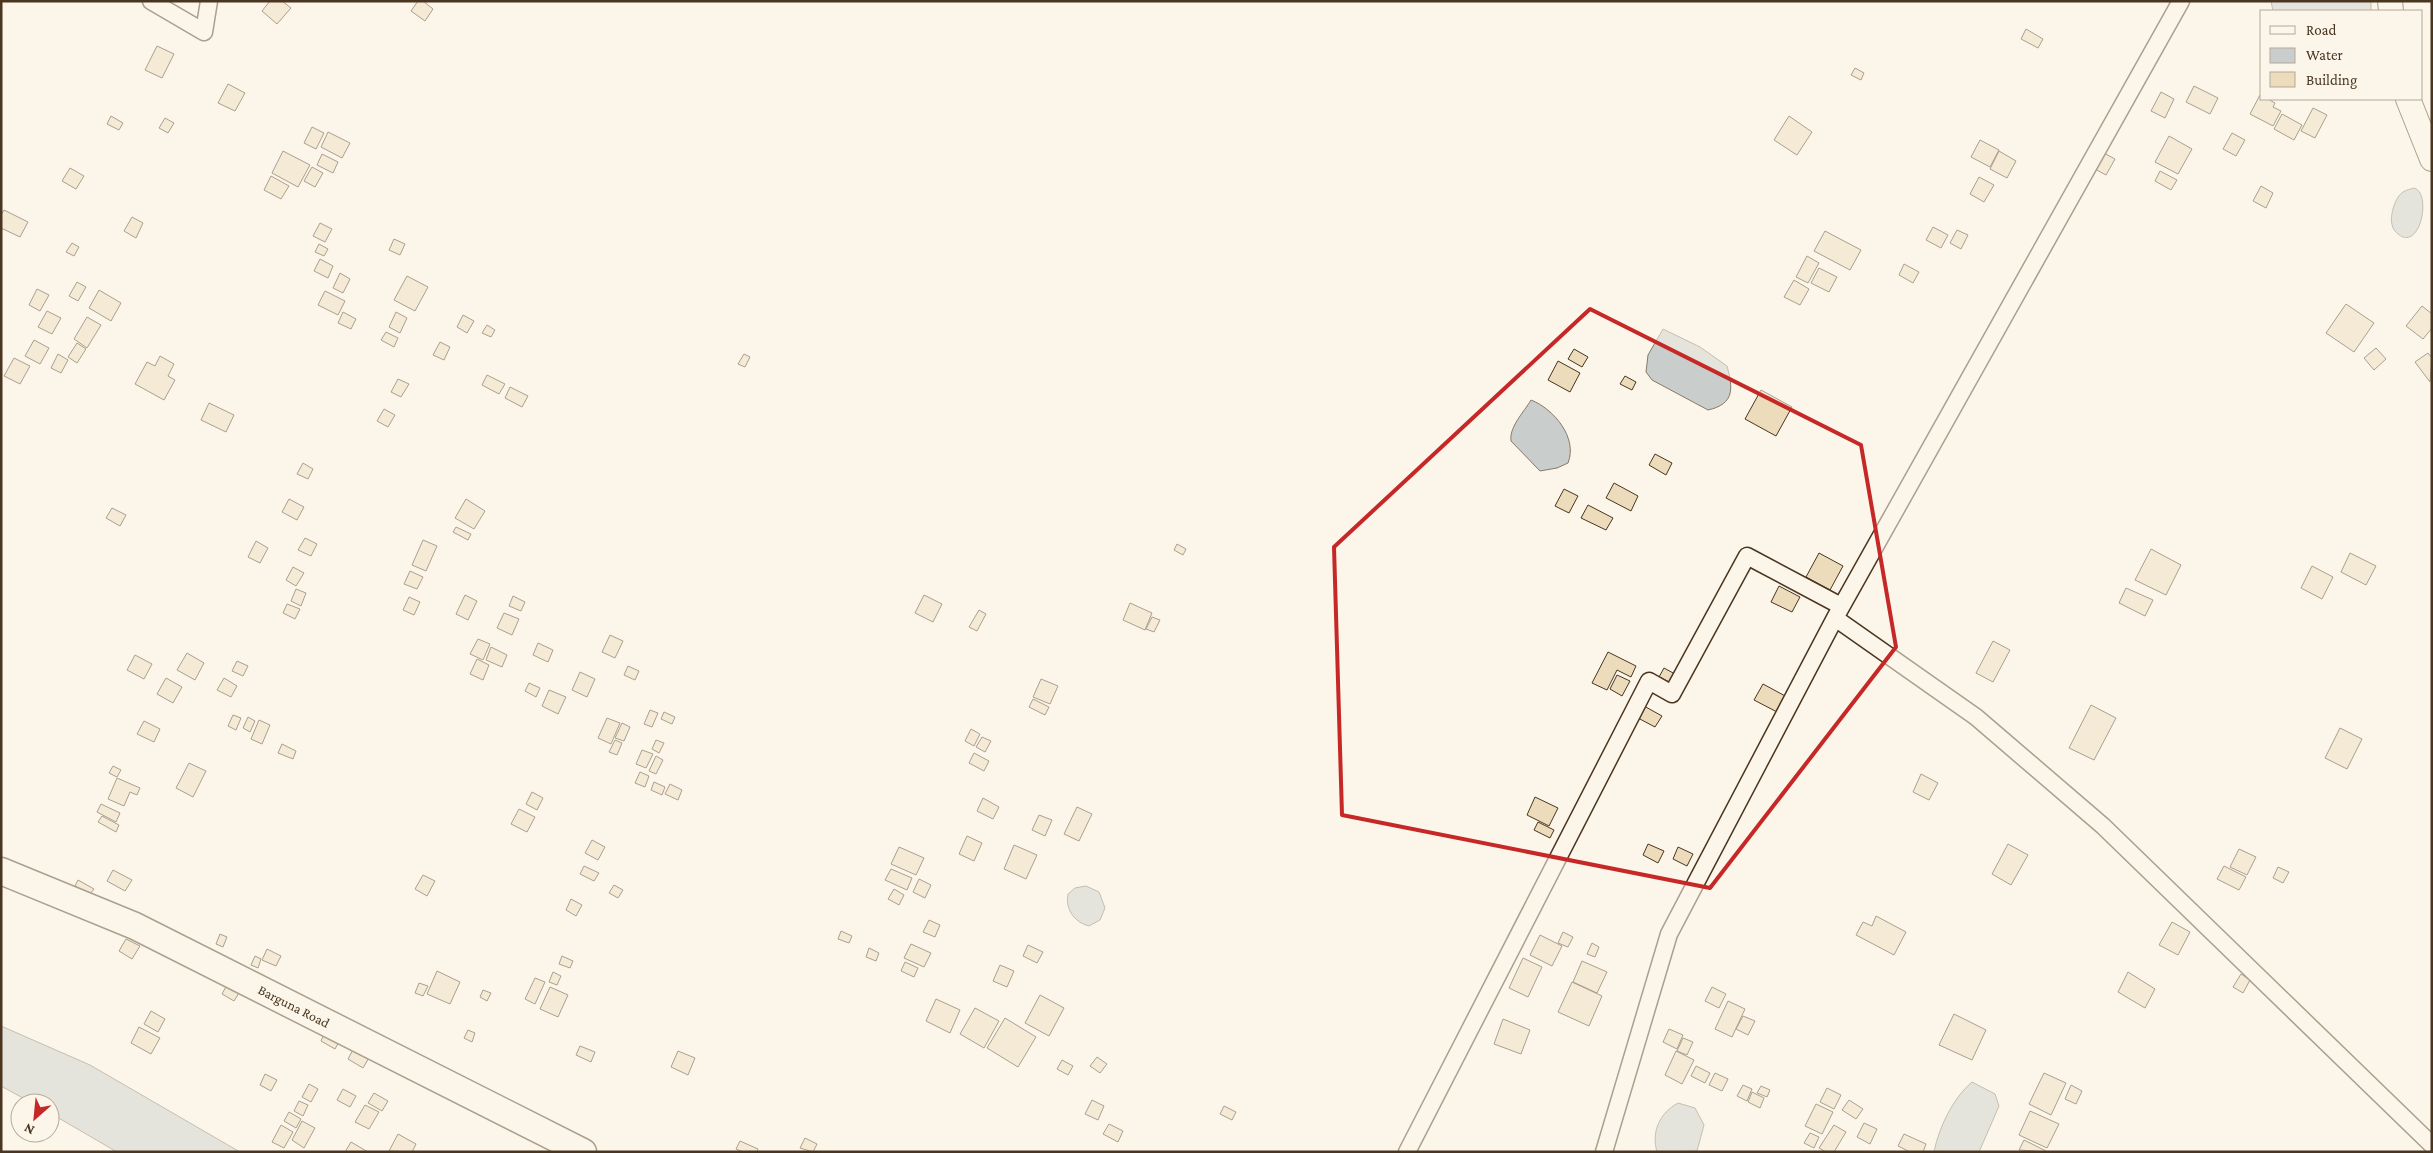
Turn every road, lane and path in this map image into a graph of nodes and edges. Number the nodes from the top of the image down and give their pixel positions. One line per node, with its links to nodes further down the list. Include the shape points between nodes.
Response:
1 (151, 1): 2 (street, via 204,32)
2 (210, 1)
3 (2181, 1): 6 (street)
4 (2408, 100): 5 (street)
5 (2432, 159)
6 (1838, 612): 8 (street, via 1976,717 2103,826); 10 (street, via 1747,556 1672,694 1649,682); 11 (street, via 1669,934)
7 (1, 871): 9 (main road, Barguna Road, via 136,926)
8 (2432, 1145)
9 (583, 1152)
10 (1407, 1152)
11 (1604, 1152)

